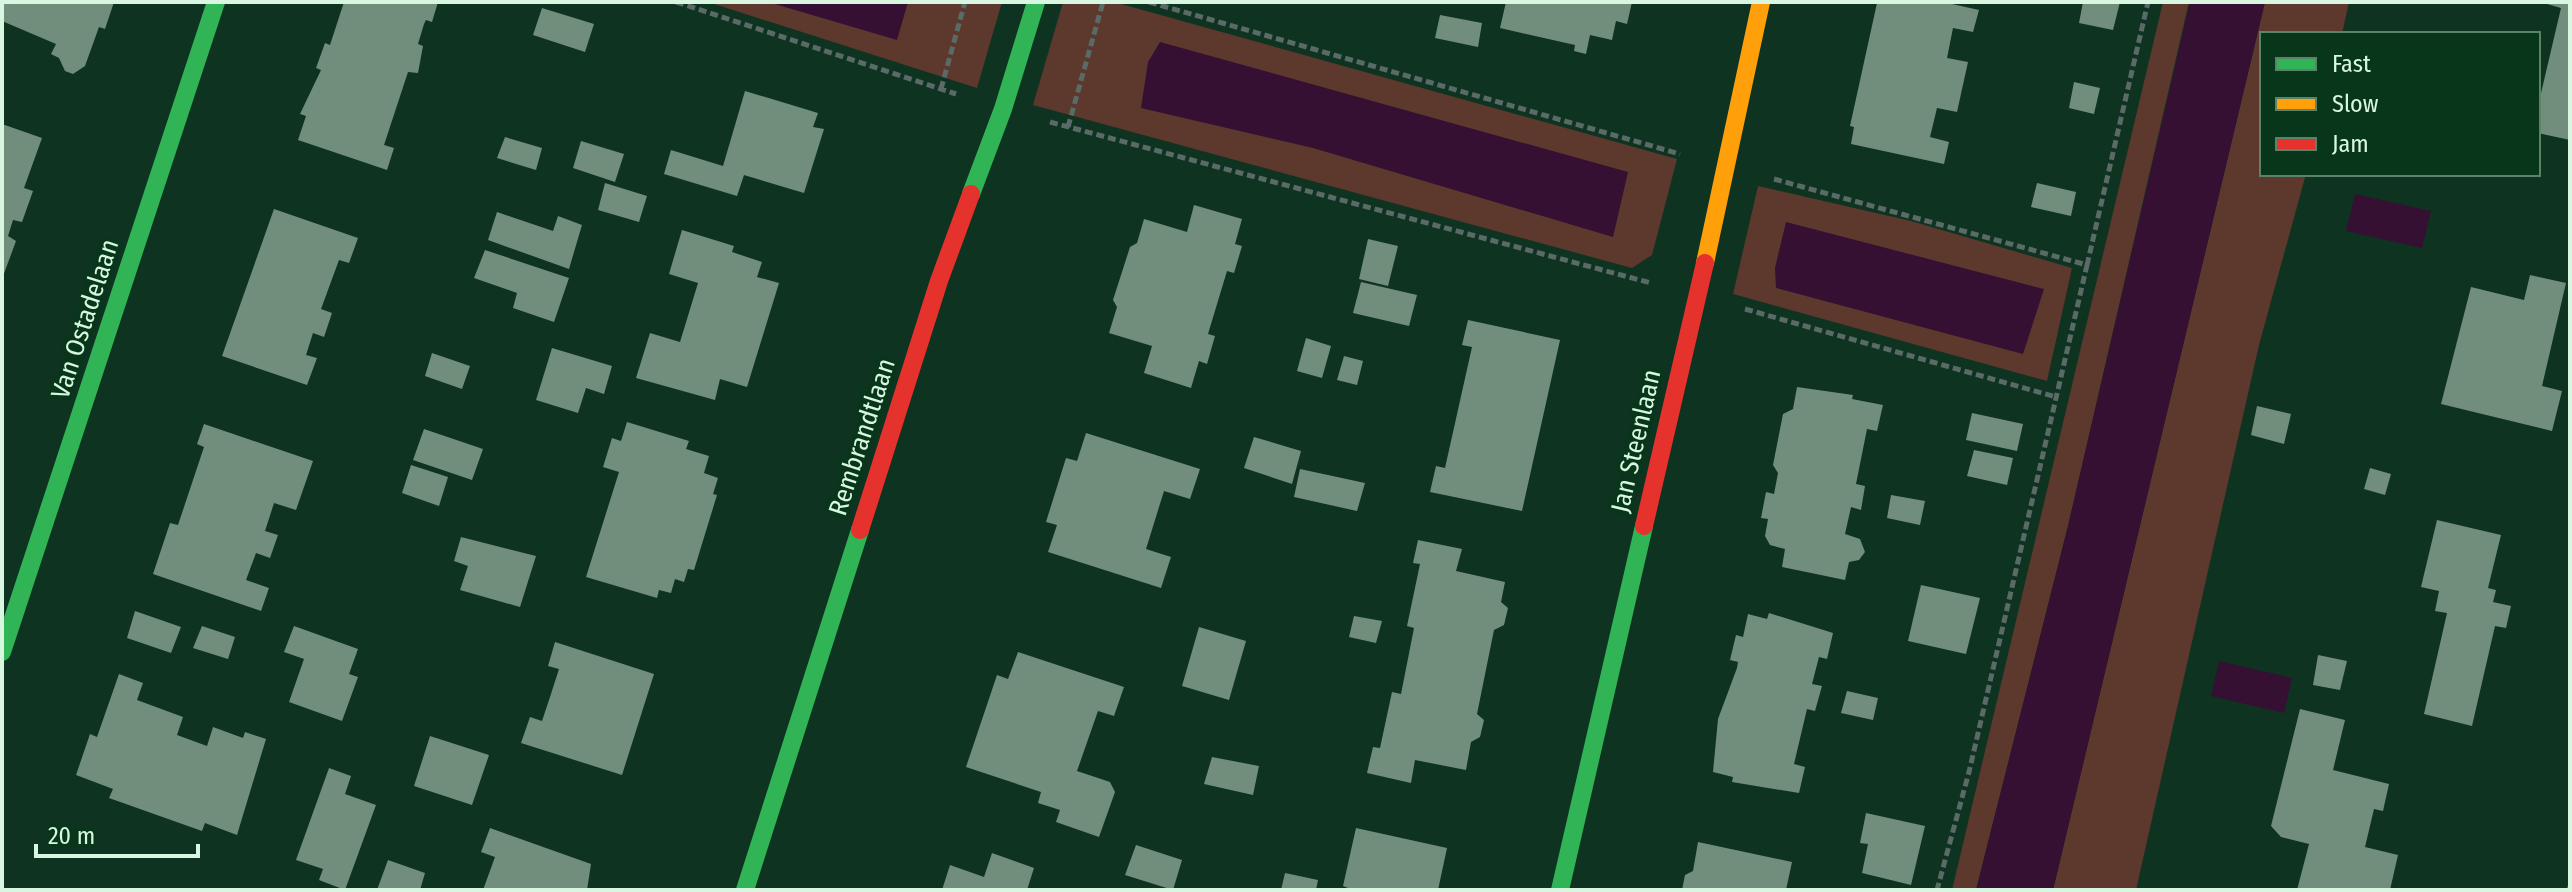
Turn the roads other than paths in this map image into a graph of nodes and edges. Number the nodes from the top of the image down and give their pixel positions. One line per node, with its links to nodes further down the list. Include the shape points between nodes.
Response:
1 (216, 2): 4 (street, Van Ostadelaan)
2 (1036, 2): 5 (street, Rembrandtlaan, via 939,281)
3 (1761, 2): 6 (street, Jan Steenlaan)
4 (2, 652)
5 (745, 890)
6 (1560, 890)

